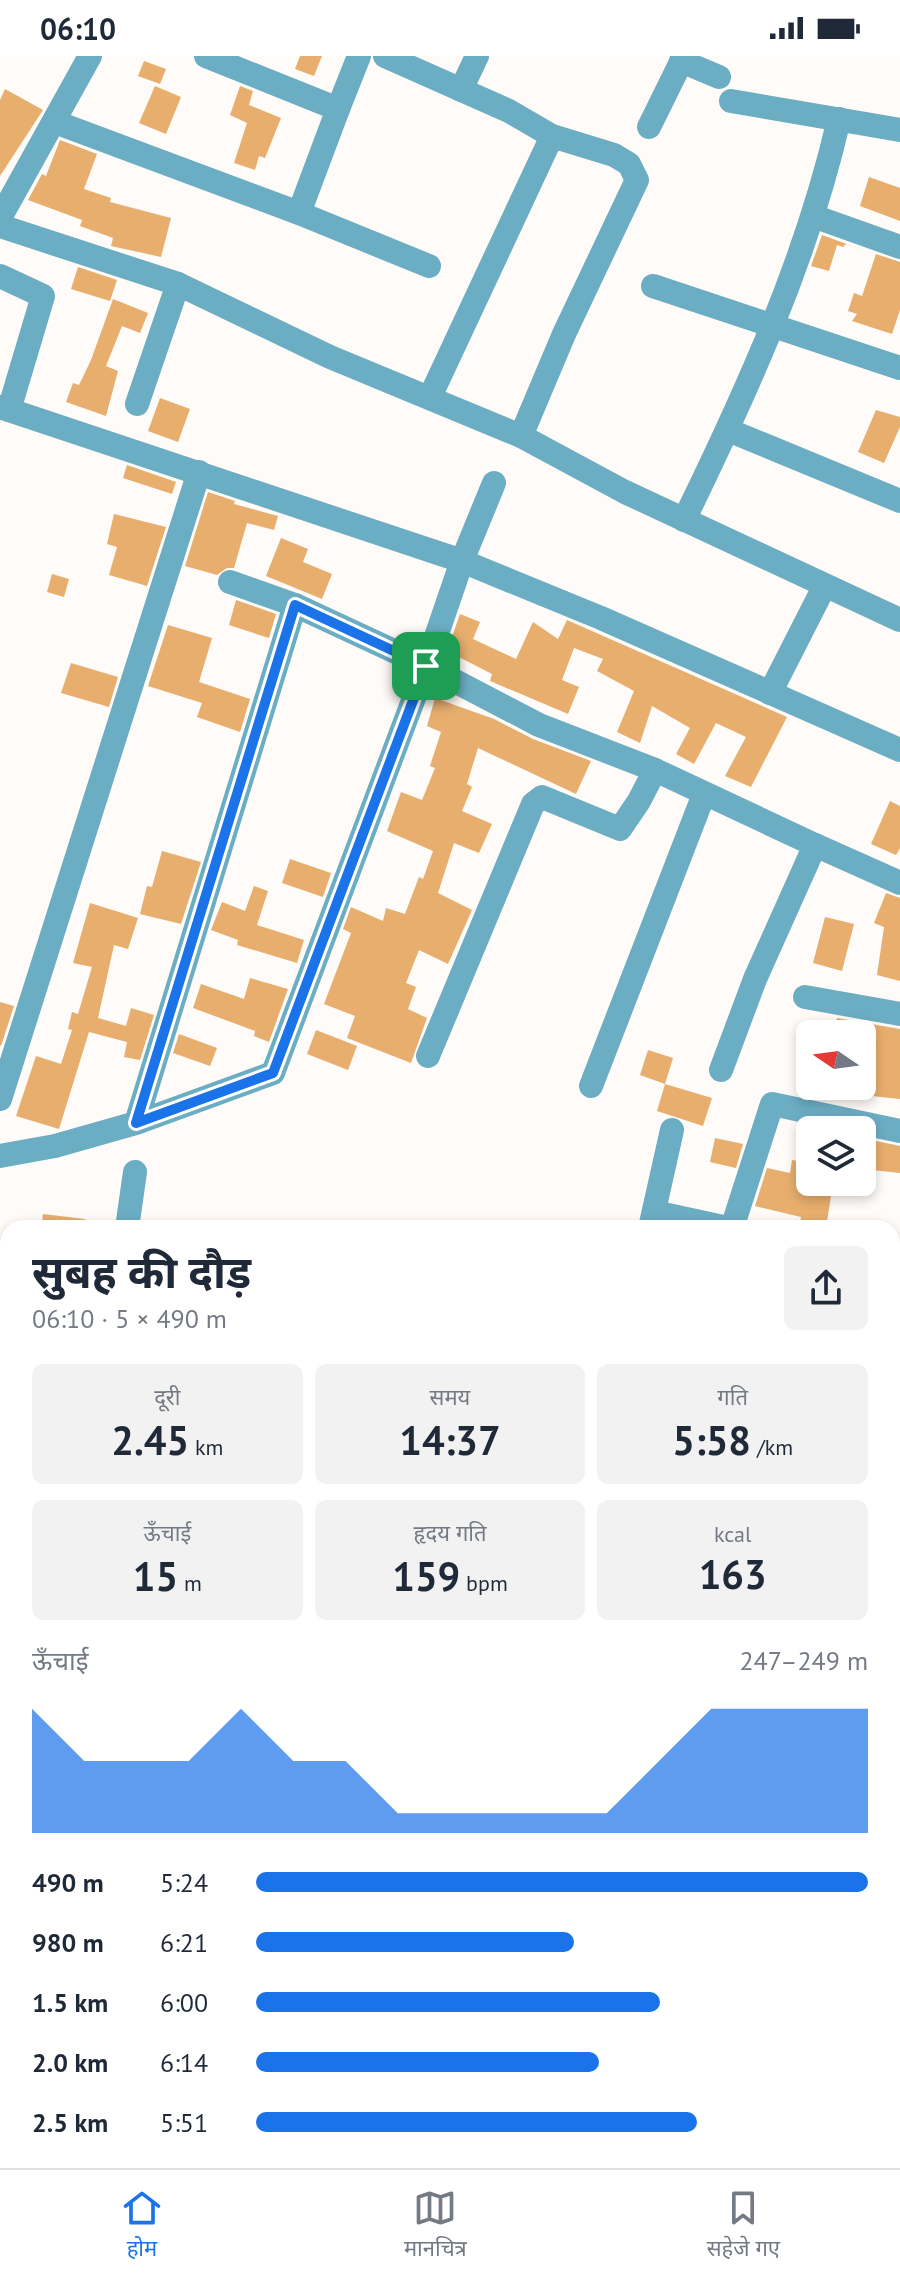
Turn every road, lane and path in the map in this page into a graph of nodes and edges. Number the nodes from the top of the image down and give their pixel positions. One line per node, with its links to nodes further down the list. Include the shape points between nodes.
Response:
1 (90, 56): 12 (street)
2 (206, 56): 10 (street)
3 (359, 56): 10 (street)
4 (385, 56): 8 (street)
5 (477, 56): 8 (street)
6 (683, 58): 7 (street); 13 (street)
7 (719, 77)
8 (461, 90): 15 (street)
9 (731, 101): 11 (street)
10 (338, 109): 16 (street)
11 (839, 119): 14 (street); 17 (street)
12 (55, 122): 16 (street); 18 (street)
13 (649, 127)
14 (900, 130)
15 (552, 136): 27 (street); 31 (street, via 614,155 629,164 637,180)
16 (299, 213): 21 (street)
17 (813, 216): 20 (street); 25 (street)
18 (0, 218)
19 (0, 226): 23 (street)
20 (900, 247)
21 (429, 266)
22 (0, 276): 29 (street, via 43,296)
23 (178, 284): 27 (street, via 330,357); 28 (street)
24 (653, 286): 25 (street)
25 (772, 327): 26 (street); 30 (street)
26 (900, 368)
27 (430, 397): 31 (street)
28 (137, 404)
29 (4, 409): 32 (street)
30 (728, 430): 34 (street); 35 (street)
31 (521, 436): 35 (street)
32 (199, 472): 36 (street); 53 (street)
33 (494, 483): 36 (street)
34 (900, 501)
35 (684, 520): 38 (street)
36 (462, 561): 41 (street); 42 (street)
37 (230, 582): 39 (street)
38 (824, 587): 40 (street); 42 (street)
39 (295, 605): 41 (street); 54 (street)
40 (900, 620)
41 (426, 666): 44 (street, via 539,725); 54 (street, via 273,1073)
42 (770, 693): 43 (street)
43 (900, 750)
44 (655, 770): 45 (street); 50 (street, via 620,829 555,800 542,797 533,804)
45 (704, 794): 46 (street); 52 (street)
46 (815, 845): 47 (street); 51 (street)
47 (900, 883)
48 (805, 997): 49 (street)
49 (900, 1014)
50 (428, 1056)
51 (721, 1070)
52 (591, 1086)
53 (0, 1099)
54 (136, 1123): 57 (street)
55 (672, 1130): 60 (street)
56 (900, 1131): 61 (street, via 772,1104)
57 (0, 1156)
58 (135, 1172): 59 (street)
59 (128, 1220)
60 (652, 1220)
61 (733, 1220)

